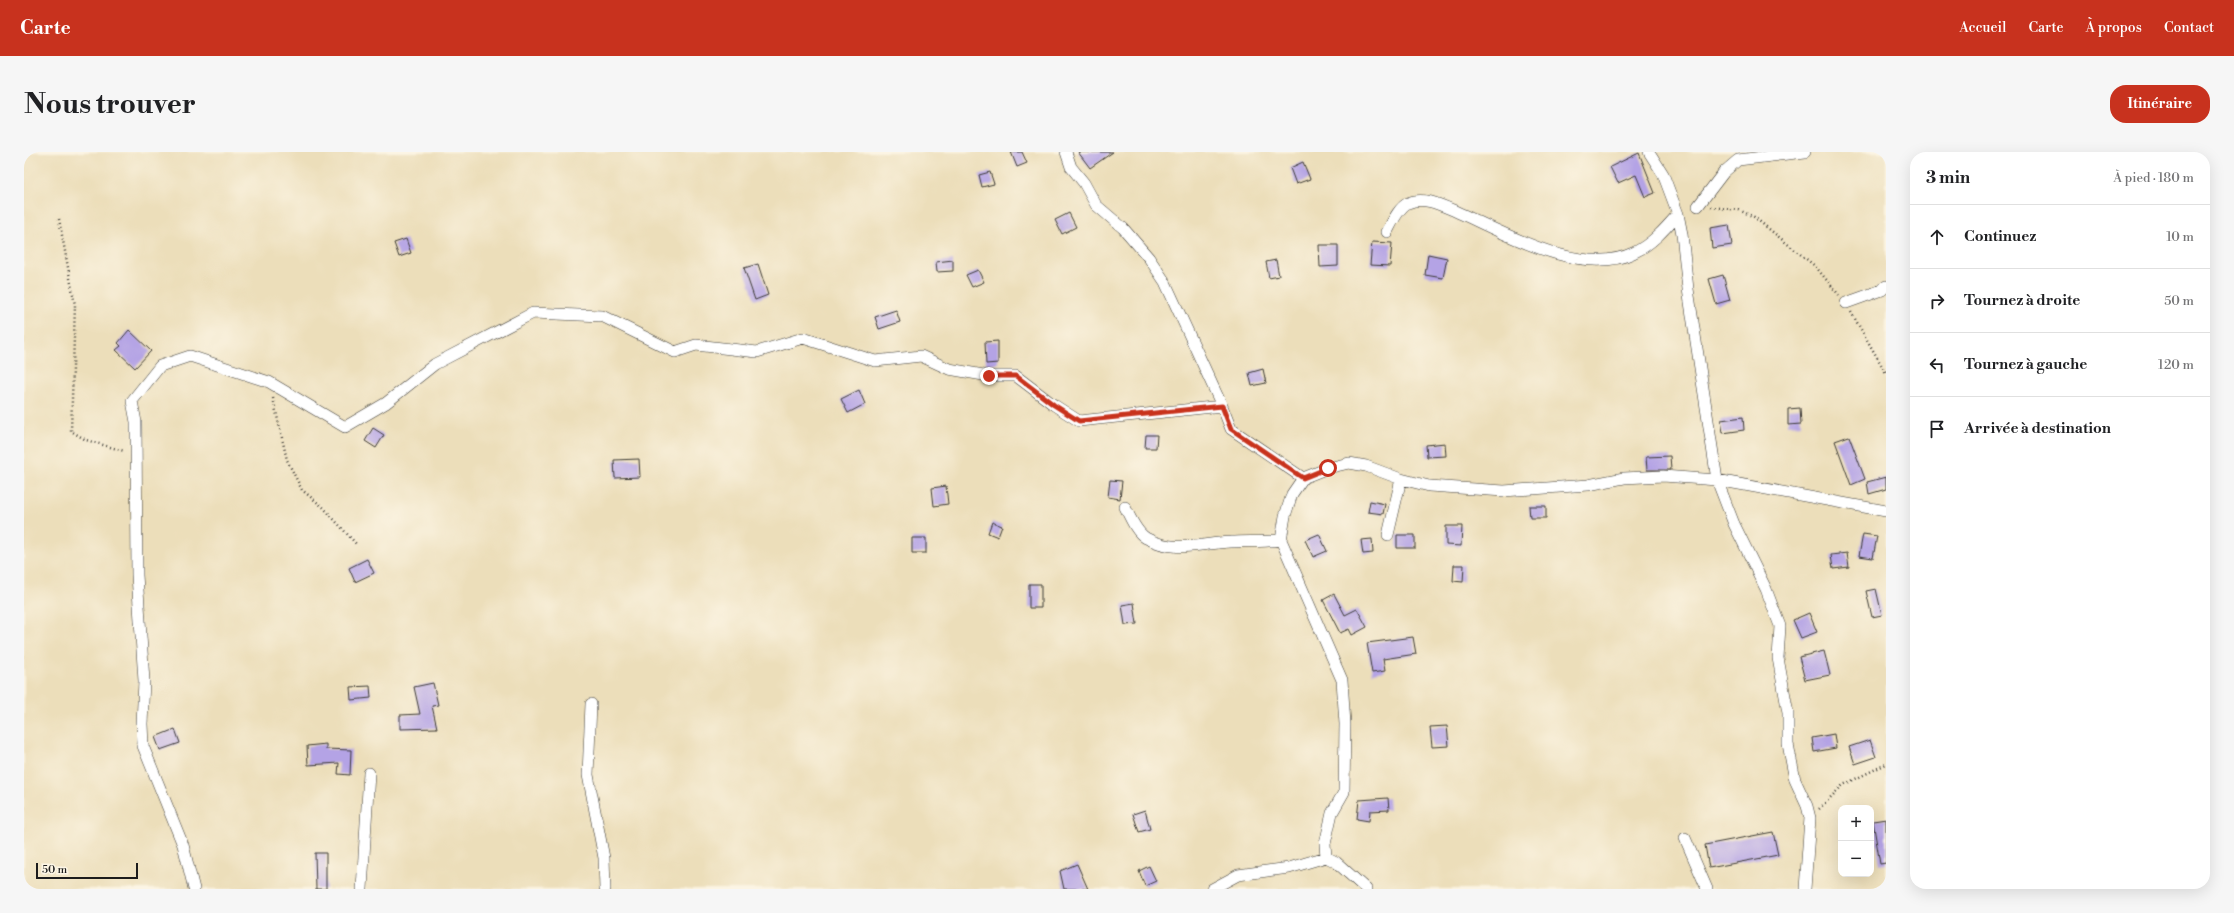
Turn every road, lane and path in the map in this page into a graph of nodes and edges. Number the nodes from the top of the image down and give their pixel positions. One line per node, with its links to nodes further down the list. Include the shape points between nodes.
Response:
1 (1066, 152): 12 (street, via 1071,167 1084,183 1096,205 1123,228 1149,258 1165,282)
2 (1649, 152): 5 (street, via 1663,174)
3 (1805, 152): 4 (street, via 1738,160 1724,172)
4 (1698, 206): 9 (path, via 1739,210 1754,217 1815,266)
5 (1678, 214): 7 (street, via 1664,230 1632,254 1606,260 1574,260 1443,206 1420,200 1400,210); 16 (street)
6 (59, 219): 13 (path, via 75,305 71,431 86,440)
7 (1387, 232)
8 (1886, 286): 9 (street, via 1882,290)
9 (1846, 303): 10 (path)
10 (1886, 373)
11 (269, 382): 12 (street, via 345,427 386,403 435,364 533,313 602,316 675,352 696,346 757,352 803,338 875,361 921,356 950,369 989,376 1016,376 1079,421); 13 (street, via 190,356 160,366 132,401 136,422); 21 (path, via 287,460 302,490 323,506)
12 (1222, 406): 14 (street, via 1231,429)
13 (136, 454): 28 (street, via 137,575 144,681 143,746 182,845)
14 (1303, 478): 15 (street, via 1349,463 1366,466); 20 (street, via 1292,494)
15 (1401, 479): 16 (street, via 1428,486 1504,491 1588,485 1624,478 1663,476); 19 (street)
16 (1717, 480): 18 (street); 25 (street, via 1734,524 1766,588 1780,626 1778,658 1788,713 1788,744 1796,780)
17 (1125, 508): 20 (street, via 1137,529 1146,537 1168,545 1189,548 1231,542)
18 (1886, 511)
19 (1388, 535)
20 (1281, 540): 27 (street, via 1342,680 1345,724 1344,792 1332,813 1325,844)
21 (357, 545)
22 (591, 704): 30 (street, via 588,775 604,858)
23 (1886, 764): 25 (path, via 1843,785)
24 (369, 773): 29 (street)
25 (1810, 818): 34 (street)
26 (1685, 838): 33 (street)
27 (1326, 857): 31 (street, via 1289,868 1238,875); 32 (street, via 1336,862)
28 (194, 889)
29 (362, 889)
30 (605, 889)
31 (1212, 889)
32 (1366, 889)
33 (1707, 889)
34 (1806, 889)

